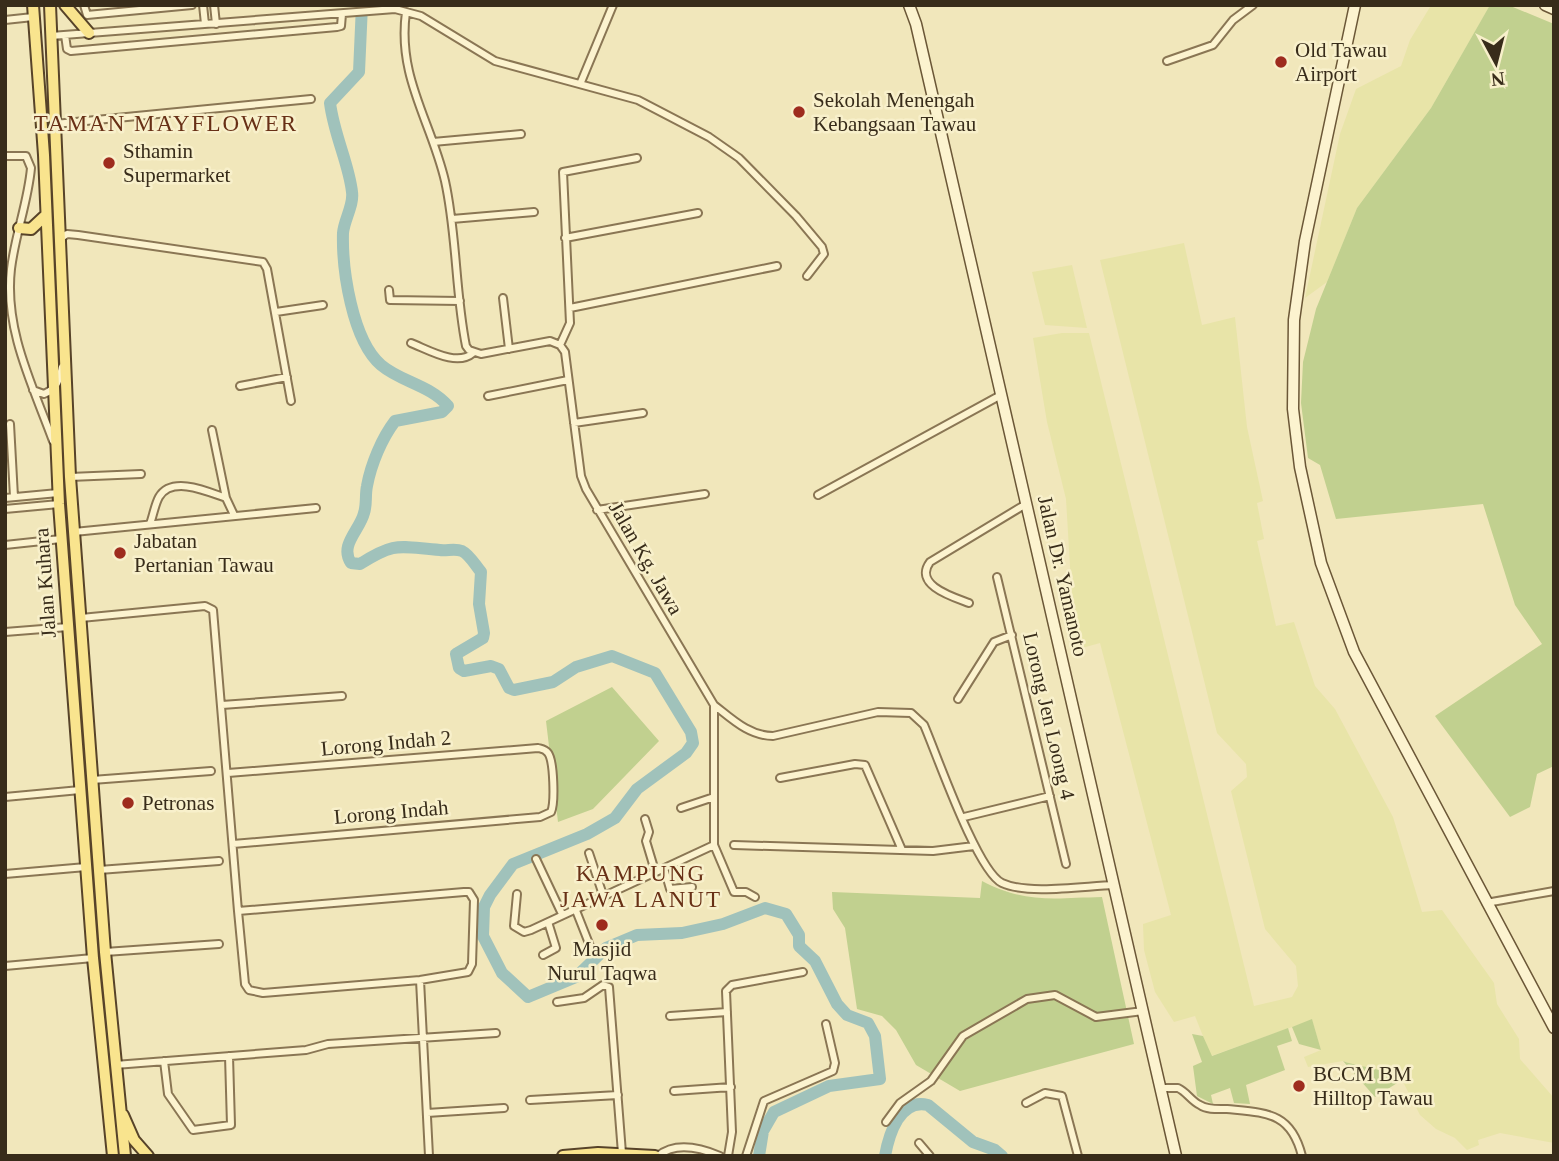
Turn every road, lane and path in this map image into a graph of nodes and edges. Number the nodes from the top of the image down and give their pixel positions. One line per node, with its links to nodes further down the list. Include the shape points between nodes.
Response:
1 (50, 5): 24 (main road, Jalan Kuhara)
2 (65, 5): 21 (main road)
3 (84, 5): 4 (street, via 88,15)
4 (192, 5)
5 (203, 5): 19 (street)
6 (214, 5): 20 (street)
7 (613, 5): 28 (street)
8 (909, 5): 63 (street, Jalan Dr. Yamanoto)
9 (1253, 5): 26 (street, via 1233,20 1213,45)
10 (1545, 5): 13 (street)
11 (1355, 6): 130 (street, via 1298,283 1292,345 1295,435 1321,564 1337,612 1378,701)
12 (396, 7): 15 (street); 16 (street)
13 (1554, 9)
14 (33, 11): 17 (street); 27 (main road, Jalan Kuhara)
15 (406, 12): 28 (street, via 421,16 495,61); 32 (street, via 405,62)
16 (342, 14): 18 (street); 22 (street, via 337,27)
17 (5, 20)
18 (260, 20): 20 (street); 22 (street)
19 (205, 24): 20 (street); 21 (street)
20 (216, 24)
21 (87, 33): 23 (street); 25 (street)
22 (261, 34): 25 (street)
23 (65, 35): 24 (street); 25 (street, via 69,50)
24 (51, 36): 27 (main road, via 45,39 43,70); 30 (main road, Jalan Kuhara)
25 (87, 50)
26 (1167, 61)
27 (38, 74): 37 (main road, Jalan Kuhara)
28 (581, 82): 45 (street, via 638,100 739,158 822,247 824,254)
29 (311, 99): 30 (street)
30 (55, 124): 41 (main road, Jalan Kuhara)
31 (521, 134): 32 (street)
32 (433, 142): 38 (street)
33 (5, 156): 39 (street, via 19,155 30,161)
34 (637, 158): 40 (street, via 563,172)
35 (534, 212): 38 (street)
36 (698, 213): 40 (street)
37 (45, 216): 39 (main road, via 31,229); 62 (main road, Jalan Kuhara)
38 (452, 219): 49 (street)
39 (19, 228): 42 (street)
40 (565, 238): 51 (street)
41 (59, 240): 52 (street, via 64,234 78,235 259,260 268,269); 57 (main road, Jalan Kuhara)
42 (13, 252): 43 (street); 48 (street)
43 (5, 253)
44 (777, 266): 51 (street)
45 (807, 276)
46 (389, 289): 49 (street, via 390,300)
47 (503, 298): 55 (street)
48 (8, 300): 61 (street)
49 (460, 301): 56 (street, via 466,346)
50 (323, 305): 52 (street)
51 (570, 309): 54 (street, via 569,331)
52 (276, 312): 58 (street)
53 (411, 343): 56 (street, via 445,357)
54 (560, 345): 55 (street, via 550,341); 59 (street, Jalan Kg. Jawa)
55 (509, 349): 56 (street)
56 (474, 353)
57 (64, 355): 62 (street, via 59,383); 72 (main road, Jalan Kuhara)
58 (287, 377): 60 (street); 65 (street)
59 (569, 380): 64 (street); 67 (street, Jalan Kg. Jawa)
60 (240, 386)
61 (33, 390): 62 (street, via 44,394); 70 (street)
62 (52, 390): 70 (main road, Jalan Kuhara)
63 (1001, 394): 74 (street); 79 (street, Jalan Dr. Yamanoto)
64 (488, 396)
65 (291, 401)
66 (643, 413): 67 (street)
67 (574, 423): 82 (street, Jalan Kg. Jawa, via 582,476)
68 (10, 424): 75 (street)
69 (212, 430): 77 (street)
70 (56, 450): 78 (main road, Jalan Kuhara)
71 (141, 474): 72 (street)
72 (70, 477): 85 (main road, Jalan Kuhara)
73 (705, 494): 82 (street)
74 (818, 495)
75 (14, 497): 76 (street); 78 (street)
76 (5, 498)
77 (226, 498): 83 (street); 84 (street, via 197,488 166,489)
78 (59, 499): 81 (street); 86 (main road, Jalan Kuhara)
79 (1026, 504): 89 (street, via 926,567 934,588); 124 (street, Jalan Dr. Yamanoto)
80 (316, 508): 83 (street)
81 (5, 509)
82 (597, 510): 97 (street, Jalan Kg. Jawa)
83 (234, 515): 84 (street)
84 (150, 524): 85 (street)
85 (74, 532): 90 (main road, Jalan Kuhara)
86 (61, 539): 87 (street); 91 (main road, Jalan Kuhara)
87 (5, 545)
88 (997, 577): 93 (street, Lorong Jen Loong 4)
89 (969, 603)
90 (81, 618): 96 (street, via 209,607 214,615); 101 (main road, Jalan Kuhara)
91 (68, 627): 92 (street); 102 (main road, Jalan Kuhara)
92 (5, 632)
93 (1012, 635): 95 (street, via 994,642); 104 (street, Lorong Jen Loong 4)
94 (342, 696): 96 (street)
95 (958, 699)
96 (222, 705): 99 (street)
97 (714, 705): 105 (street); 108 (street, Jalan Kg. Jawa, via 762,736 878,712 911,713 925,725)
98 (211, 771): 101 (street)
99 (228, 773): 107 (street, Lorong Indah 2, via 537,748 550,758); 110 (street)
100 (780, 778): 114 (street, via 865,765)
101 (92, 780): 121 (main road, Jalan Kuhara)
102 (80, 790): 103 (street); 119 (main road, Jalan Kuhara)
103 (5, 796)
104 (1050, 796): 108 (street); 118 (street, Lorong Jen Loong 4)
105 (714, 797): 106 (street); 111 (street)
106 (681, 808)
107 (551, 812): 110 (street, Lorong Indah, via 540,817)
108 (964, 817): 113 (street, Jalan Kg. Jawa)
109 (645, 820): 122 (street)
110 (233, 844): 132 (street)
111 (714, 845): 120 (street); 129 (street, via 734,892)
112 (734, 845): 114 (street)
113 (974, 846): 114 (street); 124 (street, Jalan Kg. Jawa, via 994,878 1009,886)
114 (902, 850)
115 (589, 853): 128 (street)
116 (536, 859): 133 (street)
117 (219, 861): 121 (street)
118 (1066, 864)
119 (86, 867): 123 (street); 139 (main road, Jalan Kuhara)
120 (664, 868): 122 (street); 125 (street, via 670,889)
121 (99, 870): 137 (main road, Jalan Kuhara)
122 (655, 871): 128 (street)
123 (5, 874)
124 (1114, 885): 144 (street, Jalan Dr. Yamanoto)
125 (692, 887)
126 (1554, 891): 130 (street)
127 (517, 894): 134 (street, via 514,921 518,930)
128 (603, 895): 131 (street)
129 (755, 897)
130 (1486, 903): 148 (street)
131 (575, 908): 133 (street); 136 (street)
132 (238, 911): 142 (street, via 245,984 255,993); 142 (street, via 470,892 474,900 471,968 464,974)
133 (562, 914): 134 (street)
134 (548, 922): 138 (street, via 555,948)
135 (219, 944): 137 (street)
136 (590, 946)
137 (105, 951): 153 (main road, Jalan Kuhara)
138 (543, 955)
139 (93, 958): 140 (street); 168 (main road, Jalan Kuhara)
140 (5, 966)
141 (803, 972): 145 (street, via 728,988)
142 (420, 980): 150 (street)
143 (558, 1002): 157 (street, via 584,998 603,985 609,987)
144 (1143, 1011): 155 (street, Jalan Dr. Yamanoto); 163 (street, via 1096,1017 1055,995 1027,999 963,1036 931,1081 900,1102)
145 (727, 1012): 146 (street); 154 (street)
146 (670, 1016)
147 (827, 1024): 176 (street, via 833,1071 764,1101)
148 (1554, 1028)
149 (496, 1033): 150 (street)
150 (423, 1038): 151 (street); 162 (street)
151 (229, 1056): 152 (street); 152 (street, via 231,1125 193,1130 169,1094)
152 (164, 1061): 153 (street)
153 (114, 1065): 158 (main road, Jalan Kuhara)
154 (731, 1087): 156 (street); 175 (street)
155 (1161, 1088): 167 (street, Jalan Dr. Yamanoto); 179 (street, via 1178,1088 1209,1108 1257,1112 1286,1122 1297,1136)
156 (674, 1091)
157 (618, 1095): 159 (street); 165 (street)
158 (117, 1099): 169 (main road, Jalan Kuhara); 170 (main road, via 134,1140)
159 (530, 1100)
160 (1026, 1102): 178 (street, via 1045,1093 1062,1096)
161 (504, 1108): 162 (street)
162 (427, 1113): 171 (street)
163 (886, 1122)
164 (919, 1143): 177 (street)
165 (622, 1153): 166 (main road); 173 (main road)
166 (577, 1155): 172 (main road)
167 (1172, 1155)
168 (113, 1156)
169 (125, 1156)
170 (148, 1156)
171 (429, 1156)
172 (563, 1156)
173 (656, 1156): 174 (street, via 687,1147)
174 (720, 1156)
175 (729, 1156)
176 (746, 1156)
177 (930, 1156)
178 (1078, 1156)
179 (1302, 1156)

